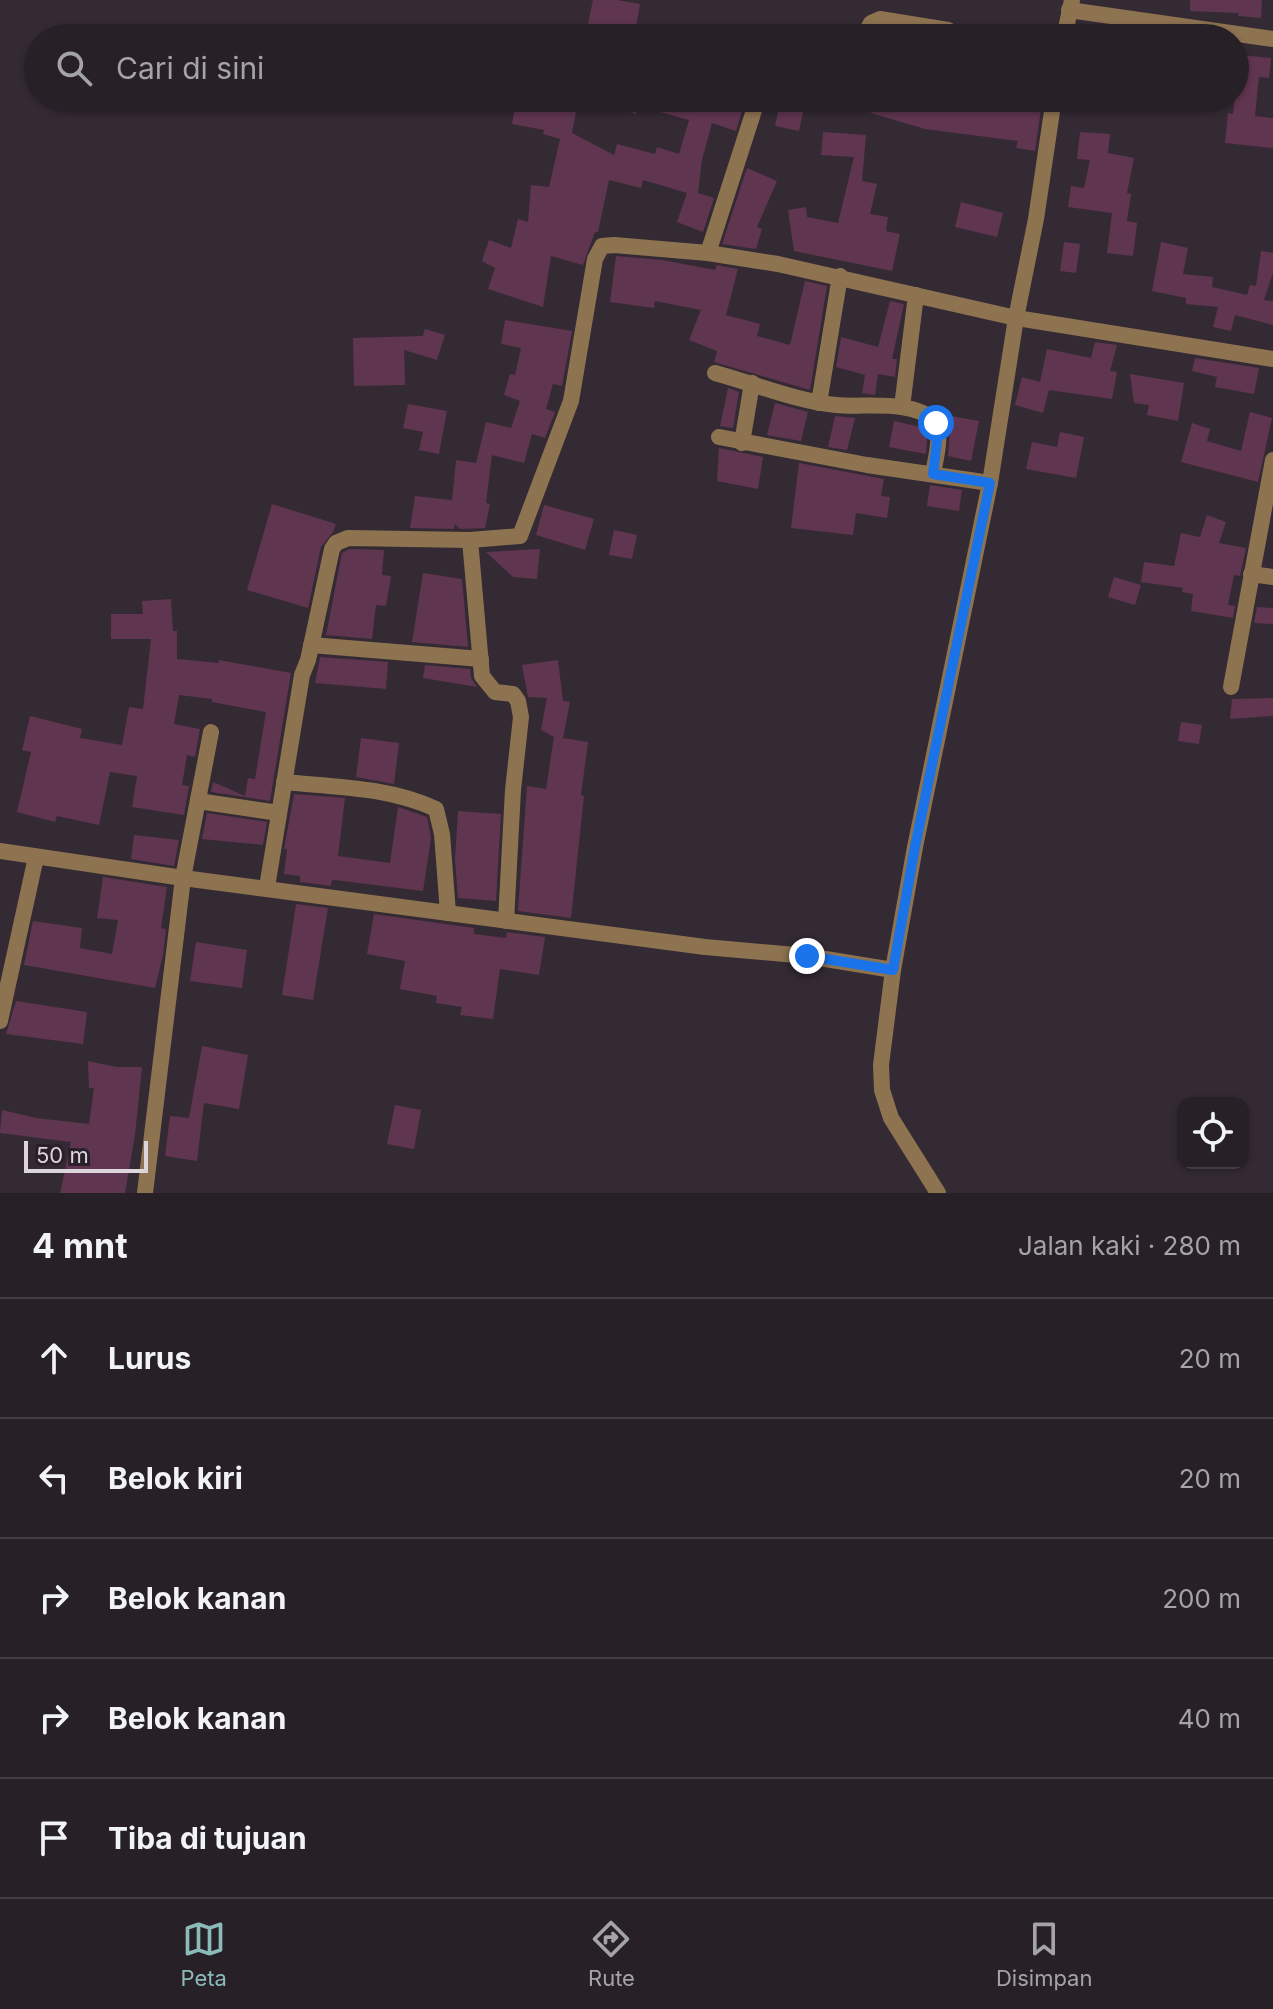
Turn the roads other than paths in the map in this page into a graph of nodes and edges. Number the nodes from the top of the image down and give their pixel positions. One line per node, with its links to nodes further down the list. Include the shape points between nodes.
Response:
1 (1071, 5): 4 (street)
2 (870, 24): 3 (street, via 880,19)
3 (911, 24)
4 (1184, 24)
5 (1249, 35): 6 (street)
6 (1273, 39)
7 (753, 112): 9 (street)
8 (1052, 112): 12 (street)
9 (708, 253): 10 (street); 23 (street, via 614,245 597,252 571,401 523,532 511,538)
10 (840, 276): 11 (street); 16 (street)
11 (916, 295): 12 (street); 17 (street)
12 (1016, 318): 13 (street); 22 (street)
13 (1273, 359)
14 (715, 373): 15 (street)
15 (752, 383): 16 (street); 19 (street)
16 (819, 403): 17 (street)
17 (902, 407): 21 (street, via 936,423)
18 (719, 437): 19 (street)
19 (742, 443): 21 (street)
20 (1273, 460): 24 (street)
21 (933, 474): 22 (street)
22 (990, 483): 39 (street)
23 (470, 540): 26 (street, via 340,540 332,549); 27 (street)
24 (1251, 574): 25 (street); 28 (street)
25 (1273, 577)
26 (311, 645): 27 (street); 30 (street)
27 (481, 659): 38 (street, via 487,685 513,694 521,717)
28 (1231, 687)
29 (211, 732): 31 (street)
30 (284, 782): 32 (street); 37 (street, via 383,791 436,809)
31 (198, 801): 32 (street); 35 (street)
32 (279, 813): 36 (street)
33 (0, 851): 34 (street)
34 (36, 857): 35 (street); 40 (street)
35 (183, 878): 36 (street); 41 (street)
36 (267, 887): 37 (street)
37 (448, 913): 38 (street)
38 (506, 921): 39 (street)
39 (893, 970): 42 (street, via 882,1090 891,1118)
40 (0, 1021)
41 (145, 1193)
42 (938, 1193)

